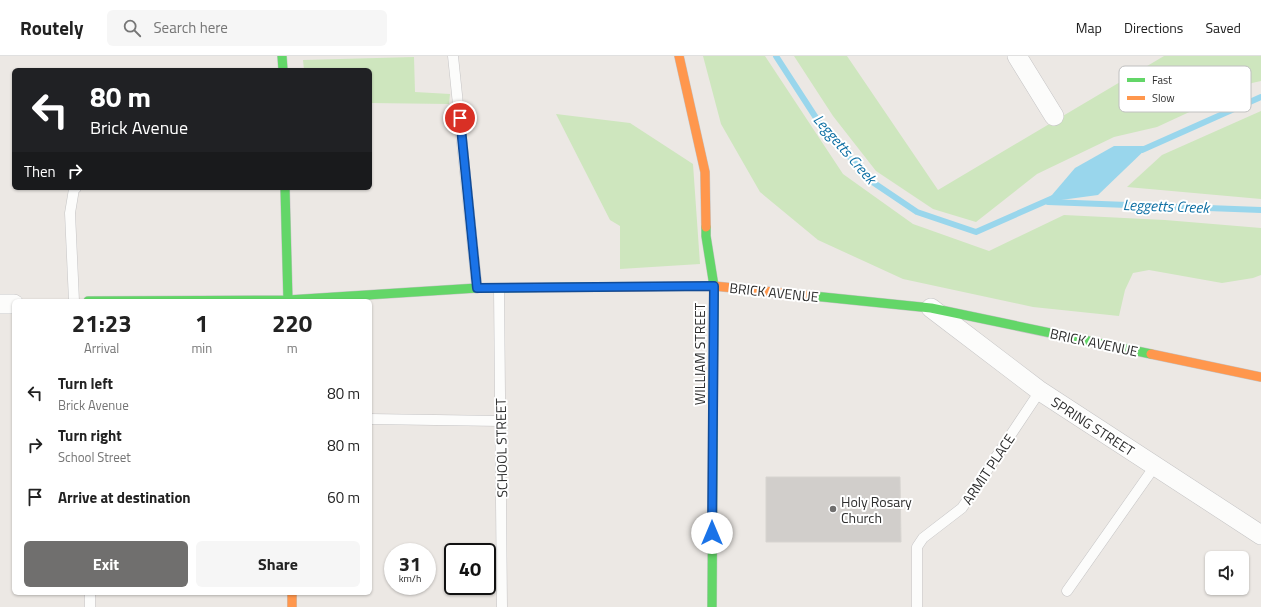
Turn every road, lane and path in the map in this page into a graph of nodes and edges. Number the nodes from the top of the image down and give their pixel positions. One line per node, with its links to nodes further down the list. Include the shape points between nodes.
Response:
1 (282, 56): 5 (street)
2 (453, 56): 10 (lane)
3 (679, 56): 9 (street, WILLIAM STREET, via 705,172 706,236)
4 (1017, 56): 6 (street)
5 (282, 68)
6 (1054, 116)
7 (74, 190): 12 (lane, via 70,213)
8 (286, 190): 13 (street)
9 (714, 286): 11 (street, BRICK AVENUE); 17 (street, BRICK AVENUE); 30 (street, WILLIAM STREET)
10 (477, 288): 11 (street, BRICK AVENUE); 14 (street, BRICK AVENUE)
11 (499, 289): 21 (lane, SCHOOL STREET)
12 (74, 299)
13 (288, 299)
14 (317, 299)
15 (0, 304): 16 (street)
16 (12, 304)
17 (931, 308): 18 (street, BRICK AVENUE); 19 (street, SPRING STREET)
18 (1261, 377)
19 (1040, 391): 22 (street, SPRING STREET); 31 (lane, ARMIT PLACE, via 962,508 923,538 918,547)
20 (372, 419): 21 (lane)
21 (500, 421): 29 (lane, SCHOOL STREET)
22 (1154, 466): 23 (street, SPRING STREET); 24 (lane)
23 (1261, 535)
24 (1067, 591)
25 (90, 595): 27 (lane)
26 (292, 595): 28 (street)
27 (90, 607)
28 (292, 607)
29 (502, 607)
30 (712, 607)
31 (917, 607)

